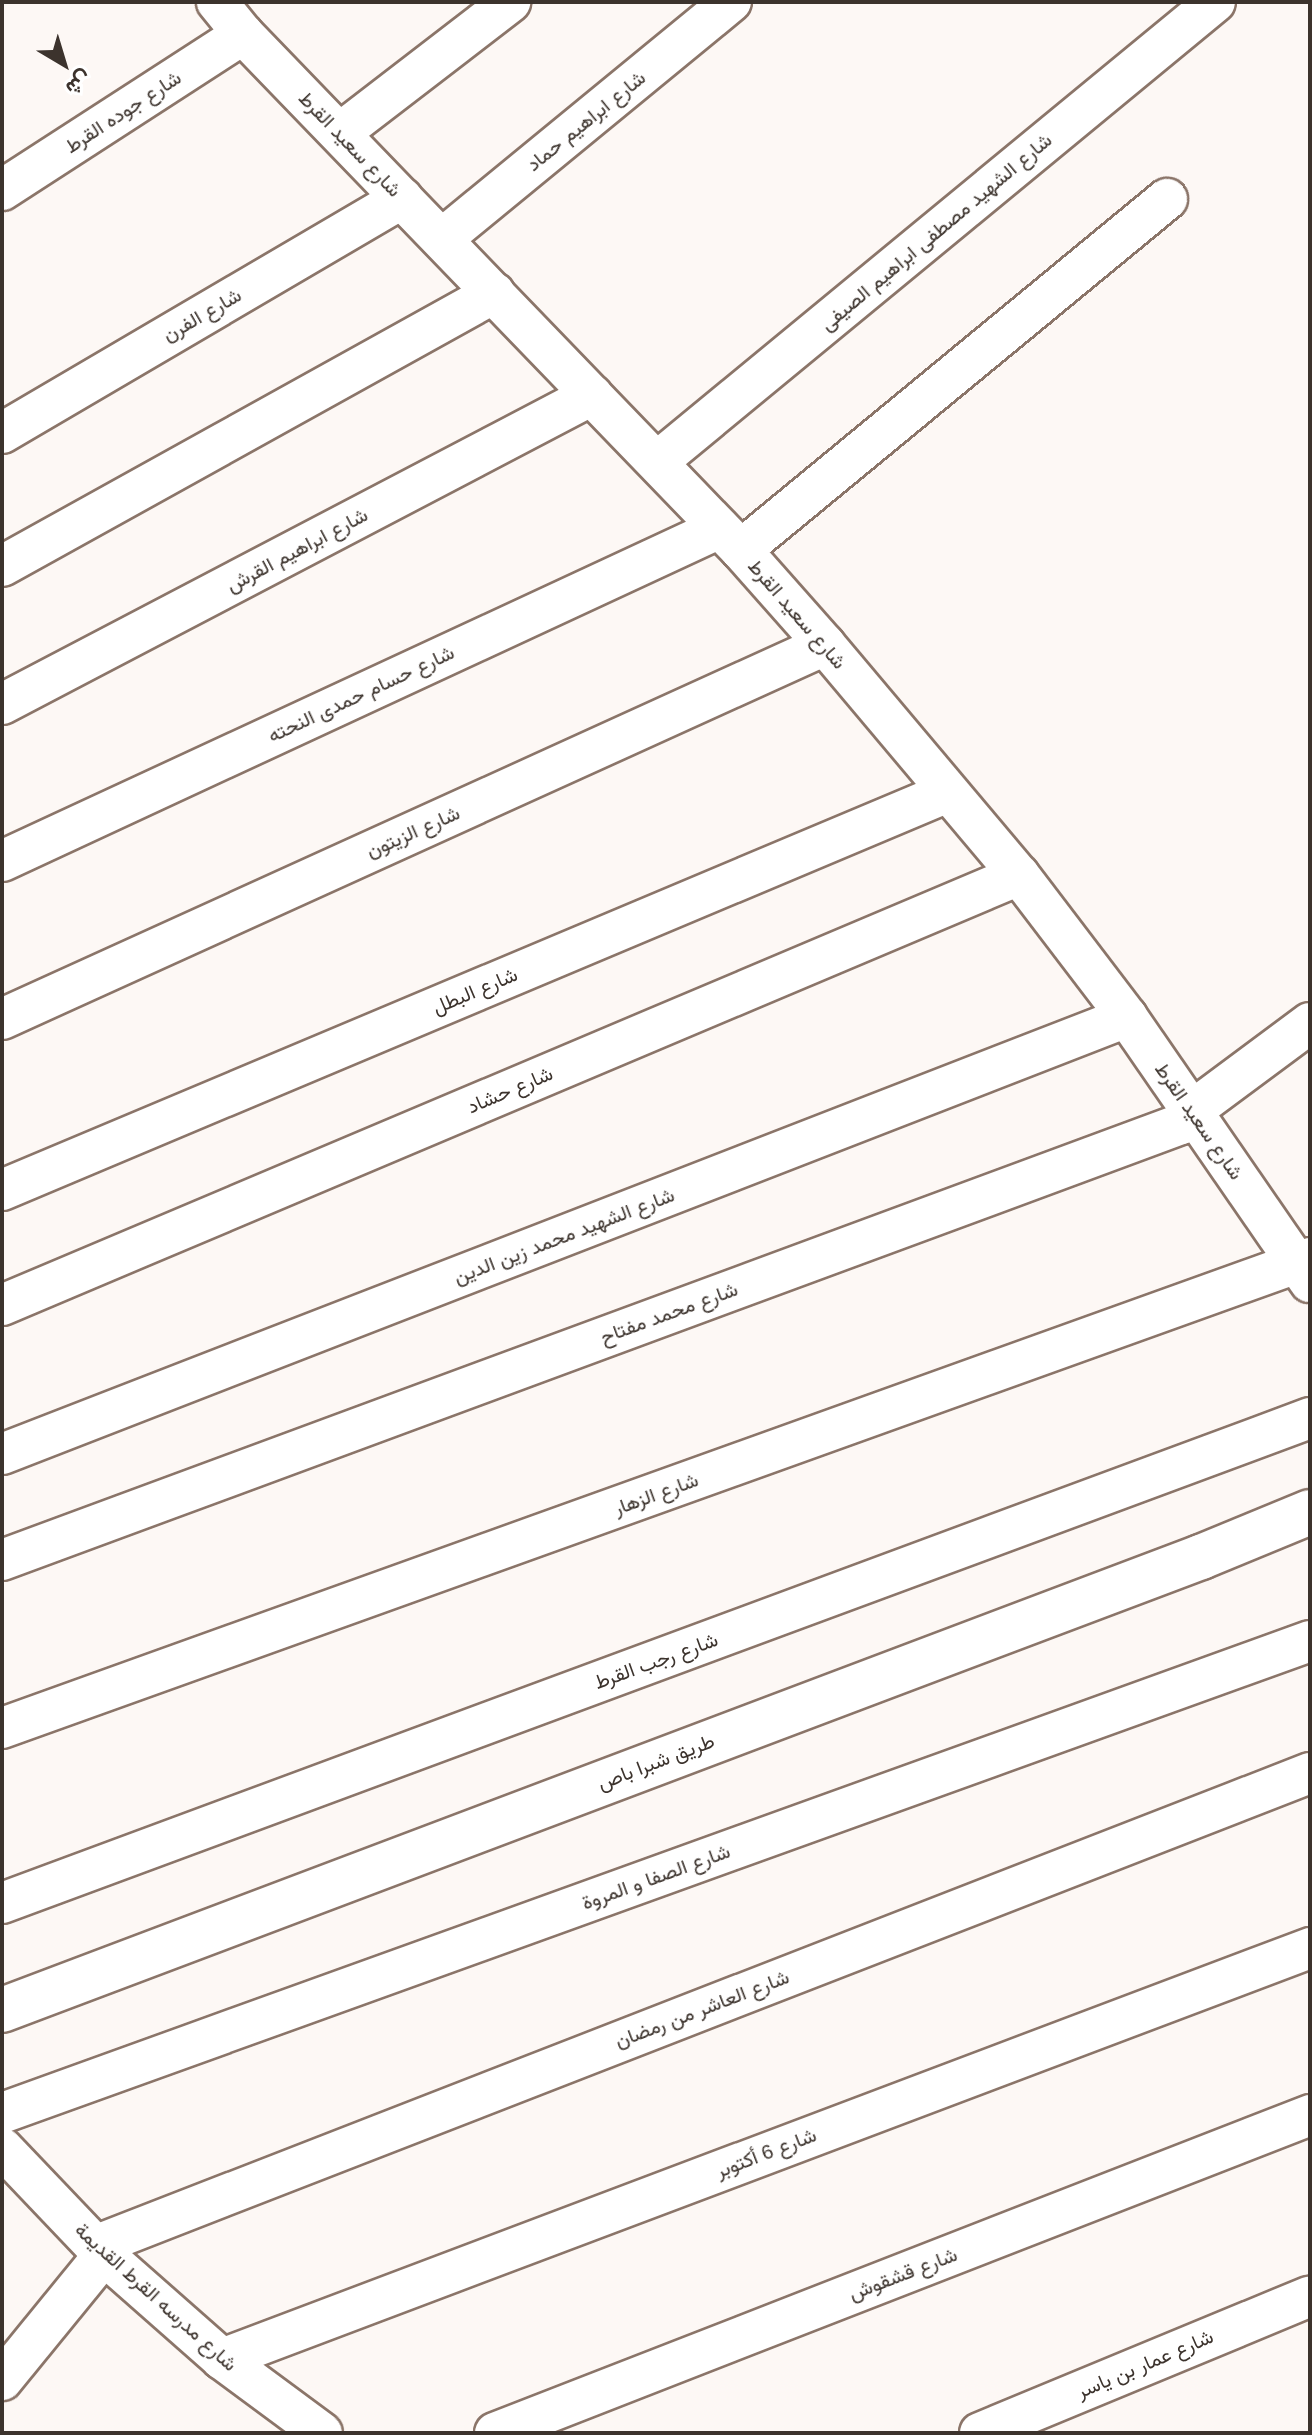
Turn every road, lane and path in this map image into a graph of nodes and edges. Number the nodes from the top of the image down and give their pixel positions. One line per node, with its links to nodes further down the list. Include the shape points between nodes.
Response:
1 (510, 2): 5 (street)
2 (731, 2): 9 (street, شارع ابراهيم حماد)
3 (1215, 2): 13 (street, شارع الشهيد مصطفى ابراهيم الصيفى)
4 (233, 13): 5 (street, شارع سعيد القرط); 6 (street, شارع جوده القرط)
5 (340, 133): 7 (street, شارع سعيد القرط)
6 (2, 190)
7 (402, 198): 9 (street, شارع سعيد القرط); 12 (street, شارع الفرن)
8 (1167, 199): 14 (street, شارع حسام حمدى النحته)
9 (442, 239): 10 (street, شارع سعيد القرط)
10 (494, 293): 11 (street, شارع سعيد القرط); 15 (street)
11 (592, 395): 13 (street, شارع سعيد القرط); 17 (street, شارع ابراهيم القرش)
12 (2, 433)
13 (657, 462): 14 (street, شارع سعيد القرط)
14 (731, 539): 16 (street, شارع سعيد القرط); 19 (street, شارع حسام حمدى النحته)
15 (2, 566)
16 (825, 645): 18 (street, شارع سعيد القرط); 21 (street, شارع الزيتون)
17 (2, 704)
18 (948, 792): 20 (street, شارع سعيد القرط); 25 (street, شارع البطل)
19 (2, 861)
20 (1019, 875): 22 (street, شارع سعيد القرط); 27 (street, شارع حشاد)
21 (4, 1012)
22 (1127, 1017): 24 (street, شارع سعيد القرط); 29 (street, شارع الشهيد محمد زين الدين)
23 (1310, 1023): 24 (street, شارع محمد مفتاح)
24 (1194, 1113): 26 (street, شارع سعيد القرط); 31 (street, شارع محمد مفتاح, via 1181,1124)
25 (2, 1190)
26 (1306, 1268): 33 (street, شارع الزهار)
27 (2, 1305)
28 (1310, 1418): 35 (street, شارع رجب القرط)
29 (2, 1454)
30 (1310, 1512): 37 (main road, طريق شبرا باص)
31 (2, 1560)
32 (1310, 1641): 38 (street, شارع الصفا و المروة)
33 (2, 1728)
34 (1310, 1773): 41 (street, شارع العاشر من رمضان)
35 (2, 1903)
36 (1310, 1948): 43 (street, شارع 6 أكتوبر)
37 (2, 2010)
38 (2, 2113)
39 (1310, 2115): 46 (street, شارع قشقوش)
40 (2, 2148): 41 (street, شارع مدرسه القرط القديمة)
41 (99, 2250): 43 (street, شارع مدرسه القرط القديمة); 44 (street)
42 (1310, 2296): 47 (street, شارع عمار بن ياسر)
43 (222, 2359): 45 (street, شارع مدرسه القرط القديمة)
44 (2, 2380)
45 (322, 2433)
46 (495, 2433)
47 (980, 2433)

